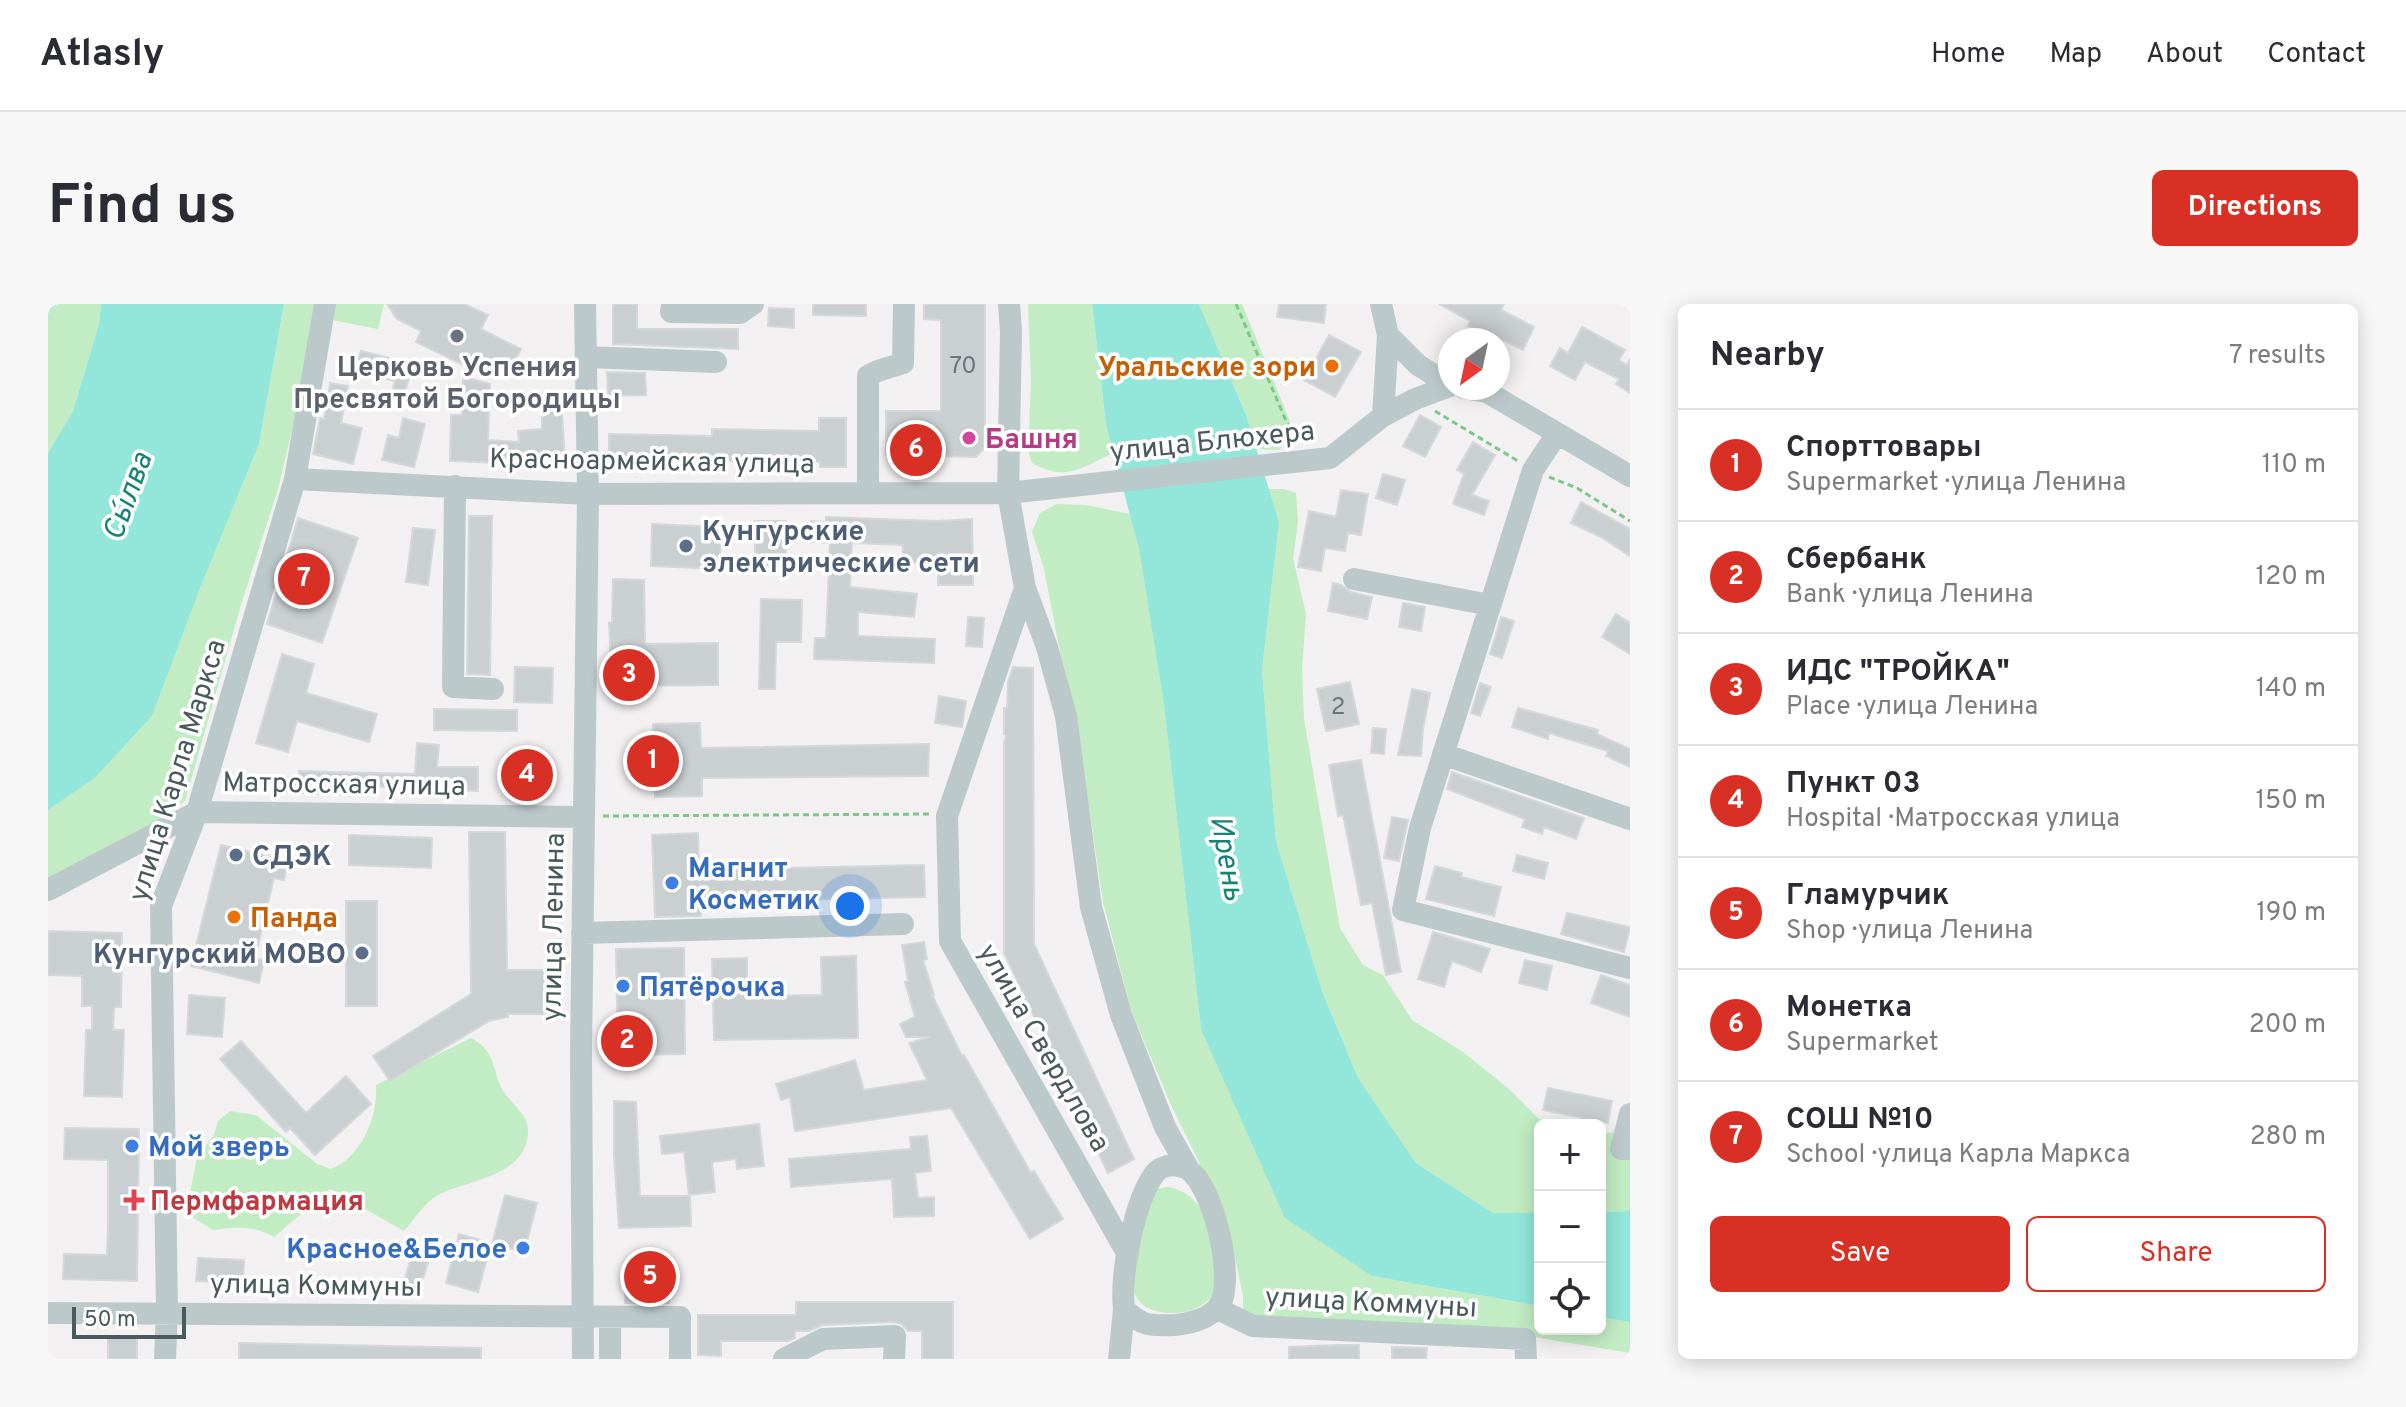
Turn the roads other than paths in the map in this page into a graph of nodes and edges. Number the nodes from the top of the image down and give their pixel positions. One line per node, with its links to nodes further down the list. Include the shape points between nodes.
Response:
1 (325, 304): 17 (street, улица Карла Маркса)
2 (585, 304): 9 (street, улица Ленина)
3 (672, 304): 4 (street, via 671,312 740,313)
4 (753, 304)
5 (904, 304): 19 (street, via 903,363 868,376)
6 (1009, 304): 20 (street, улица Свердлова)
7 (1381, 304): 8 (street)
8 (1388, 335): 11 (street, улица Блюхера); 14 (street)
9 (586, 357): 10 (street); 21 (street, улица Ленина)
10 (716, 362)
11 (1438, 378)
12 (1438, 390): 14 (street, улица Блюхера)
13 (1500, 400): 15 (street)
14 (1383, 416): 20 (street, улица Блюхера, via 1330,458)
15 (1557, 434): 16 (street); 24 (street, via 1533,470)
16 (1630, 476)
17 (295, 479): 18 (street, Красноармейская улица); 27 (street, улица Карла Маркса)
18 (455, 486): 21 (street, Красноармейская улица); 25 (street, via 453,687)
19 (868, 493): 20 (street, Красноармейская улица); 21 (street, Красноармейская улица)
20 (1008, 493): 23 (street, улица Свердлова)
21 (588, 494): 28 (street, улица Ленина)
22 (1354, 579): 24 (street)
23 (1025, 588): 35 (street, улица Свердлова, via 1066,716 1091,907 1121,1015); 39 (street, улица Свердлова, via 947,816 950,941)
24 (1490, 605): 26 (street)
25 (493, 689)
26 (1443, 754): 29 (street); 33 (street, via 1403,910)
27 (197, 812): 28 (street, Матросская улица); 30 (street, Матросская улица); 42 (street, улица Карла Маркса, via 161,906)
28 (583, 817): 32 (street, улица Ленина)
29 (1630, 819)
30 (48, 890)
31 (903, 924): 32 (street)
32 (582, 933): 44 (street, улица Ленина)
33 (1630, 968)
34 (1630, 1114): 36 (street)
35 (1165, 1127): 37 (street, улица Свердлова); 38 (street)
36 (1625, 1149)
37 (1189, 1170): 38 (street, via 1172,1165); 41 (street, улица Свердлова, via 1211,1201 1219,1227 1226,1289)
38 (1155, 1173): 39 (street)
39 (1126, 1251): 40 (street)
40 (1124, 1309): 46 (street); 48 (street)
41 (1218, 1309): 46 (street, via 1181,1325); 47 (street, улица Коммуны, via 1253,1326)
42 (167, 1312): 43 (street, улица Коммуны); 44 (street, улица Коммуны); 49 (street, улица Карла Маркса)
43 (48, 1313)
44 (583, 1317): 45 (street, улица Коммуны); 50 (street, улица Ленина)
45 (610, 1317): 51 (street); 52 (street, улица Коммуны, via 680,1317)
46 (1149, 1326): 48 (street)
47 (1525, 1349)
48 (1119, 1356)
49 (165, 1359)
50 (583, 1359)
51 (610, 1359)
52 (680, 1359)
53 (784, 1359): 54 (street, via 823,1339 895,1336)
54 (894, 1359)

